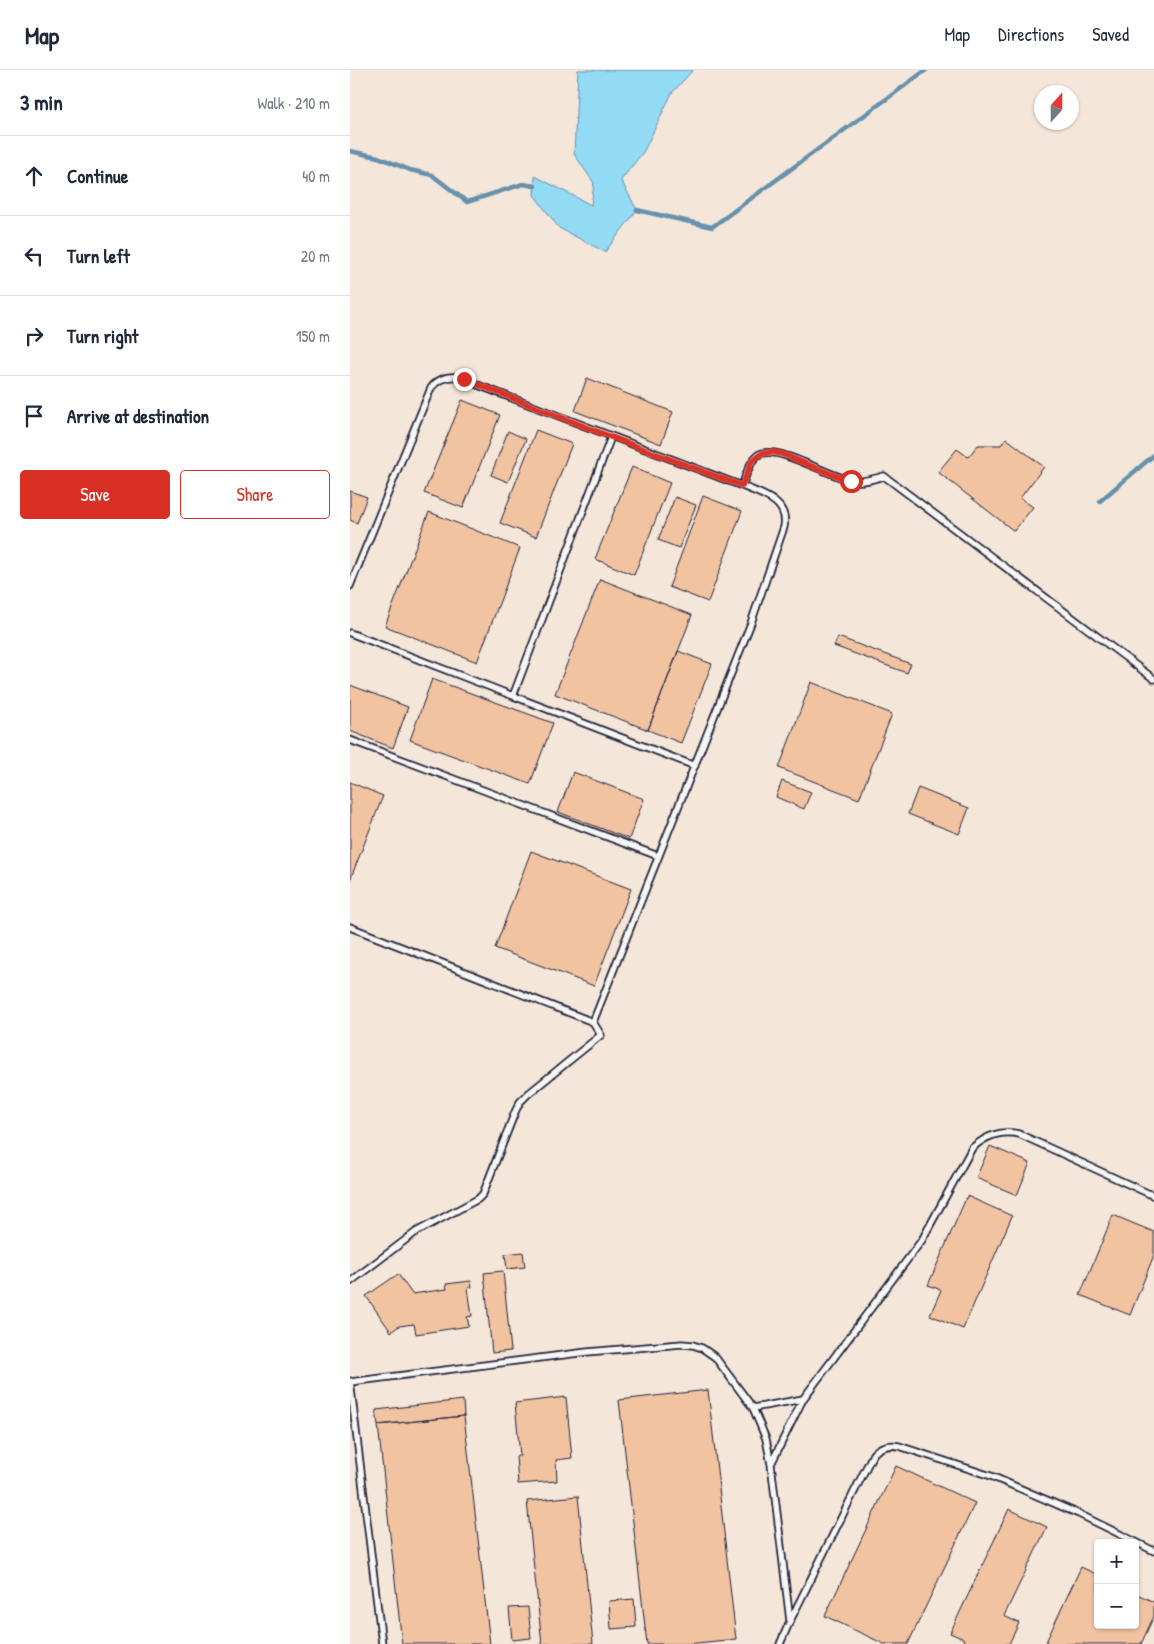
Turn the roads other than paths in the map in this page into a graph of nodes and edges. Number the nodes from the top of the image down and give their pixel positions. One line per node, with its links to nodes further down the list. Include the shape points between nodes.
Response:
1 (611, 437): 2 (lane); 3 (lane, via 464,379 449,377 436,382); 6 (lane)
2 (742, 486): 5 (lane, via 752,461 763,453 773,452 851,481 884,476); 8 (lane, via 779,504 785,517 784,527 751,624)
3 (350, 586)
4 (350, 633): 6 (lane)
5 (1154, 679)
6 (514, 696): 8 (lane)
7 (350, 740): 9 (lane)
8 (695, 766): 9 (lane)
9 (658, 856): 11 (lane)
10 (350, 926): 11 (lane)
11 (593, 1022): 13 (lane, via 601,1035 520,1102 483,1194 416,1232)
12 (1154, 1196): 15 (lane, via 1019,1134 999,1133 981,1141 972,1148 922,1240)
13 (350, 1282)
14 (350, 1380): 16 (lane, via 682,1344 702,1348 715,1357); 20 (lane)
15 (804, 1399): 16 (lane); 17 (lane)
16 (753, 1408): 17 (lane, via 766,1439)
17 (771, 1464): 19 (lane)
18 (1154, 1551): 19 (lane, via 991,1476 899,1446 885,1446 873,1454)
19 (790, 1621): 21 (lane)
20 (382, 1644)
21 (780, 1644)

